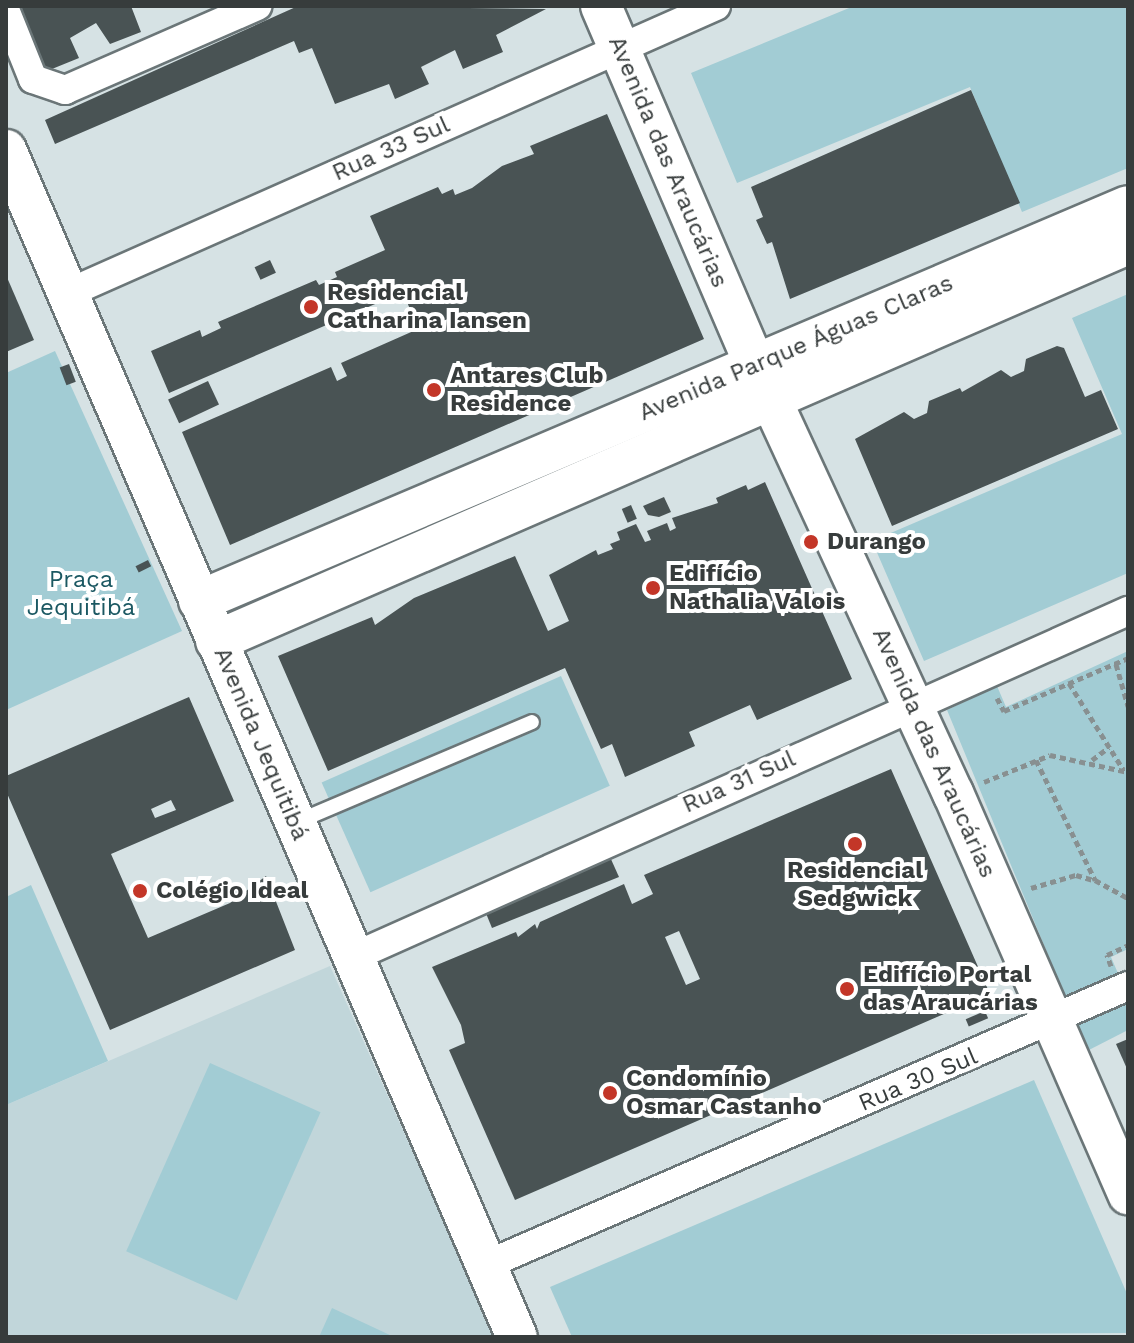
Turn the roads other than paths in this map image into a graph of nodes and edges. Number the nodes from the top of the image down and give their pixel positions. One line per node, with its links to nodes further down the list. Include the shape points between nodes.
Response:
1 (257, 6): 4 (street, via 65,90 33,79)
2 (601, 6): 5 (street, Avenida das Araucárias)
3 (716, 6): 5 (street, Rua 33 Sul)
4 (6, 12)
5 (618, 49): 9 (street, Rua 33 Sul); 10 (street, Avenida das Araucárias)
6 (6, 150): 9 (street, Avenida Jequitibá)
7 (1128, 206): 10 (street, Avenida Parque Águas Claras)
8 (1128, 244): 10 (street, Avenida Parque Águas Claras)
9 (66, 294): 13 (street, Avenida Jequitibá)
10 (763, 382): 11 (street, Avenida Parque Águas Claras); 12 (street, Avenida Parque Águas Claras); 16 (street, Avenida das Araucárias)
11 (336, 545): 12 (street); 13 (street, Avenida Parque Águas Claras)
12 (351, 583): 15 (street, Avenida Parque Águas Claras)
13 (199, 601): 15 (street, Avenida Jequitibá)
14 (1128, 611): 16 (street, Rua 31 Sul)
15 (216, 641): 18 (street, Avenida Jequitibá)
16 (912, 703): 19 (street, Rua 31 Sul); 21 (street, Avenida das Araucárias)
17 (532, 722): 18 (lane)
18 (295, 822): 19 (street, Avenida Jequitibá)
19 (353, 957): 23 (street, Avenida Jequitibá)
20 (1121, 981): 21 (street, Rua 30 Sul)
21 (1052, 1018): 22 (street, Avenida das Araucárias); 23 (street, Rua 30 Sul, via 1033,1031)
22 (1128, 1194)
23 (486, 1265): 24 (street, Avenida Jequitibá)
24 (517, 1337)

